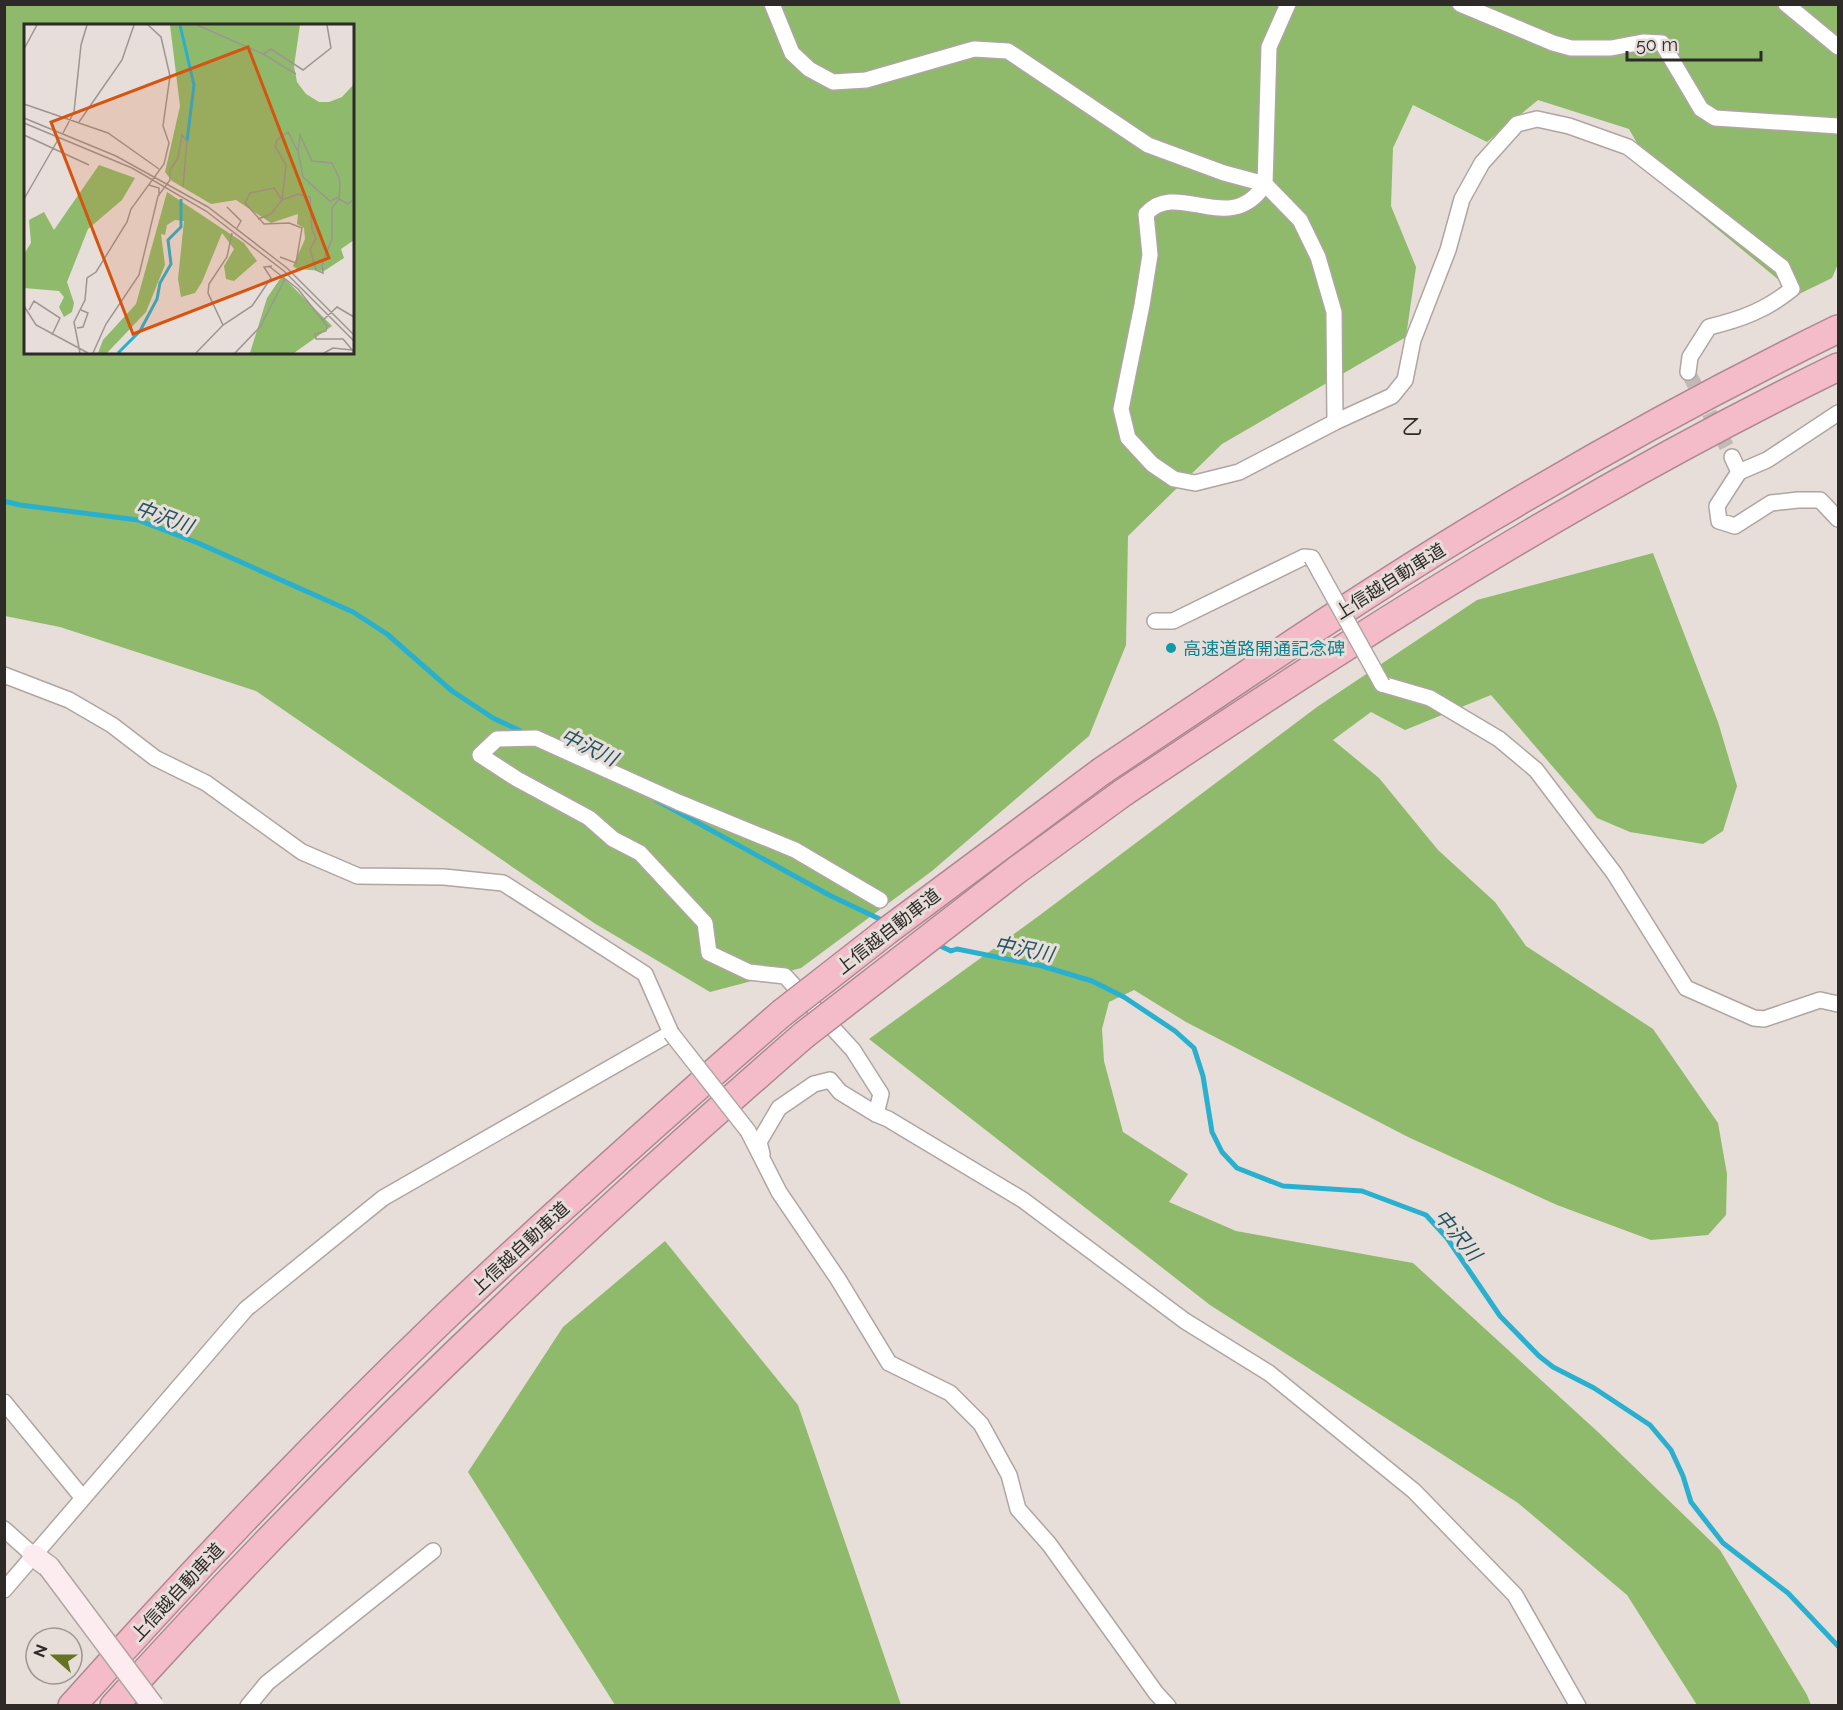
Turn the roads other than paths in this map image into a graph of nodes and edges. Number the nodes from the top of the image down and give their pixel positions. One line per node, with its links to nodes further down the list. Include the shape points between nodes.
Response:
1 (772, 4): 7 (street, via 792,53 809,69 834,82 866,80 974,49 1008,51 1148,145)
2 (1288, 4): 7 (street, via 1269,47)
3 (1460, 4): 6 (street, via 1571,48 1662,44 1701,109 1714,118)
4 (1786, 4): 5 (street)
5 (1839, 47)
6 (1839, 126)
7 (1265, 184): 12 (street, via 1300,220 1318,257 1334,312); 12 (street, via 1256,198 1230,209 1169,201 1154,205 1146,214 1150,255 1120,409 1128,438 1152,464 1174,479 1196,483 1239,472)
8 (1839, 329): 29 (highway, 上信越自動車道, bridge, via 1641,432 1488,519 1102,771 905,917 782,1013 444,1318 224,1541)
9 (1839, 367): 30 (highway, 上信越自動車道, bridge, via 1658,460 1503,549 1333,654 1124,792 804,1035 471,1337 248,1562)
10 (1688, 372): 12 (street, via 1690,357 1709,327 1744,318 1792,289 1782,267 1628,147 1537,119 1517,124 1482,163 1462,199 1448,249 1413,340 1405,380 1392,396)
11 (1839, 413): 14 (street, via 1767,460)
12 (1335, 422)
13 (1732, 457): 14 (street)
14 (1739, 472): 15 (street, via 1717,506 1719,520 1735,526 1771,503 1798,500 1820,500)
15 (1839, 519)
16 (1155, 621): 19 (street, bridge, via 1173,621 1304,557 1312,558 1382,684 1430,698 1499,739 1536,770 1614,873 1686,988 1754,1018 1764,1019 1820,1000)
17 (4, 675): 20 (street, via 69,700 155,758 206,783 302,852 358,876 444,877 503,883 645,974)
18 (880, 900): 21 (street, via 795,850 536,738 497,739 480,755 590,818 613,839 640,853 705,923 709,953 749,972 785,976 854,1050 881,1094)
19 (1839, 1004)
20 (671, 1033): 22 (street, bridge, via 748,1131); 24 (street, via 383,1198 246,1310)
21 (876, 1114): 22 (street, via 840,1092 831,1080 814,1084 779,1108 759,1142); 34 (street, via 1023,1200 1185,1321 1269,1373 1414,1491 1515,1595)
22 (779, 1192): 33 (street, via 889,1363 950,1393 981,1424 1009,1475 1018,1509 1049,1544)
23 (4, 1402): 24 (street)
24 (82, 1497): 27 (street)
25 (4, 1528): 27 (street)
26 (433, 1551): 32 (street, via 267,1683)
27 (41, 1561): 28 (street); 31 (street, bridge)
28 (4, 1590)
29 (72, 1706)
30 (114, 1706)
31 (153, 1706)
32 (248, 1706)
33 (1168, 1706)
34 (1578, 1706)

